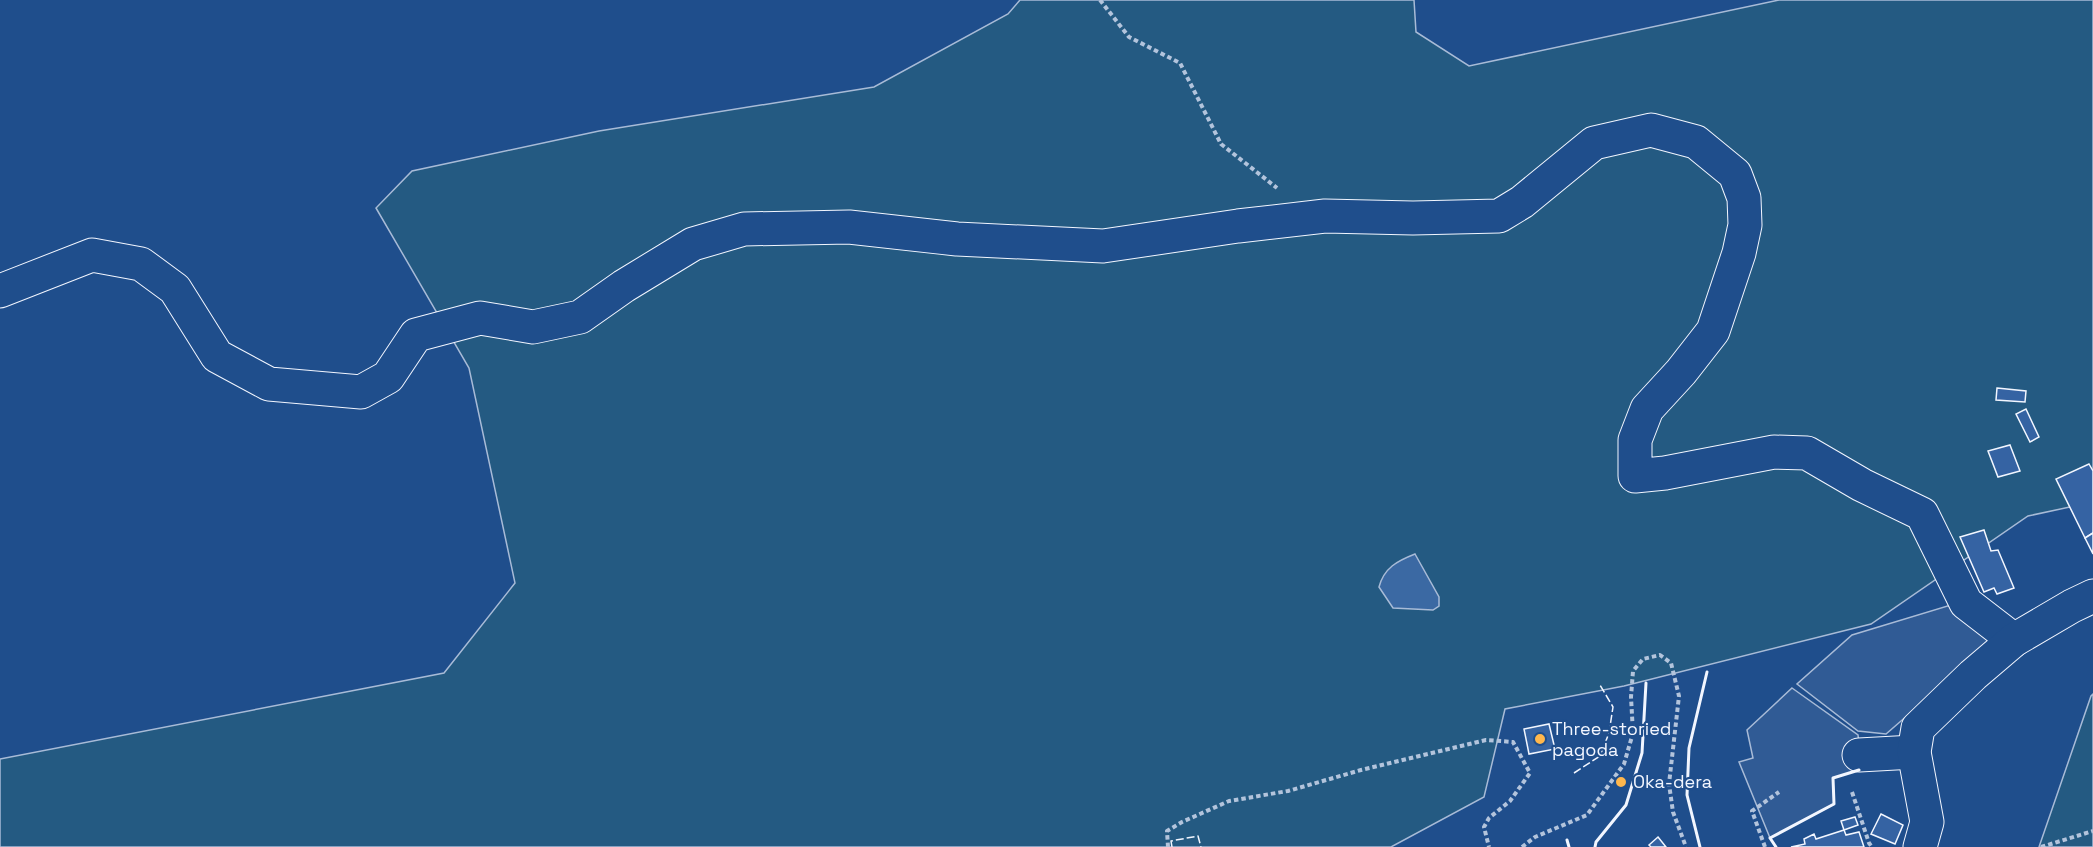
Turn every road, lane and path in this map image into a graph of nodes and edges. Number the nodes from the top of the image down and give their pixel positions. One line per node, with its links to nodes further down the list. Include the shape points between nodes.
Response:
1 (1100, 0): 2 (path, via 1129,37 1180,63 1221,144)
2 (1278, 188)
3 (0, 291): 5 (street, via 92,255 141,264 176,289 217,356 269,384 361,392 388,376 416,335 480,318 533,327 580,317 693,244 744,229 849,227 980,241 1103,246 1325,216 1499,216 1594,143 1651,130 1696,142 1735,174 1744,198 1745,225 1713,331 1647,409 1635,440 1635,476 1774,452 1807,453 1922,514 1966,603)
4 (2093, 596): 5 (street)
5 (2014, 640): 6 (street, via 1918,728)
6 (1914, 752): 7 (street); 17 (street, via 1927,822)
7 (1859, 755)
8 (1779, 792): 15 (path, via 1752,811)
9 (1852, 792): 16 (path)
10 (2093, 831): 18 (path)
11 (1168, 847): 12 (path, via 1167,831 1229,801 1288,791 1486,740 1513,742 1530,773 1484,827)
12 (1489, 847)
13 (1522, 847): 14 (path, via 1587,815 1624,764 1633,733 1633,670 1643,659 1660,655 1671,663 1679,696 1669,784 1672,812)
14 (1686, 847)
15 (1765, 847)
16 (1872, 847)
17 (1920, 847)
18 (2041, 847)

